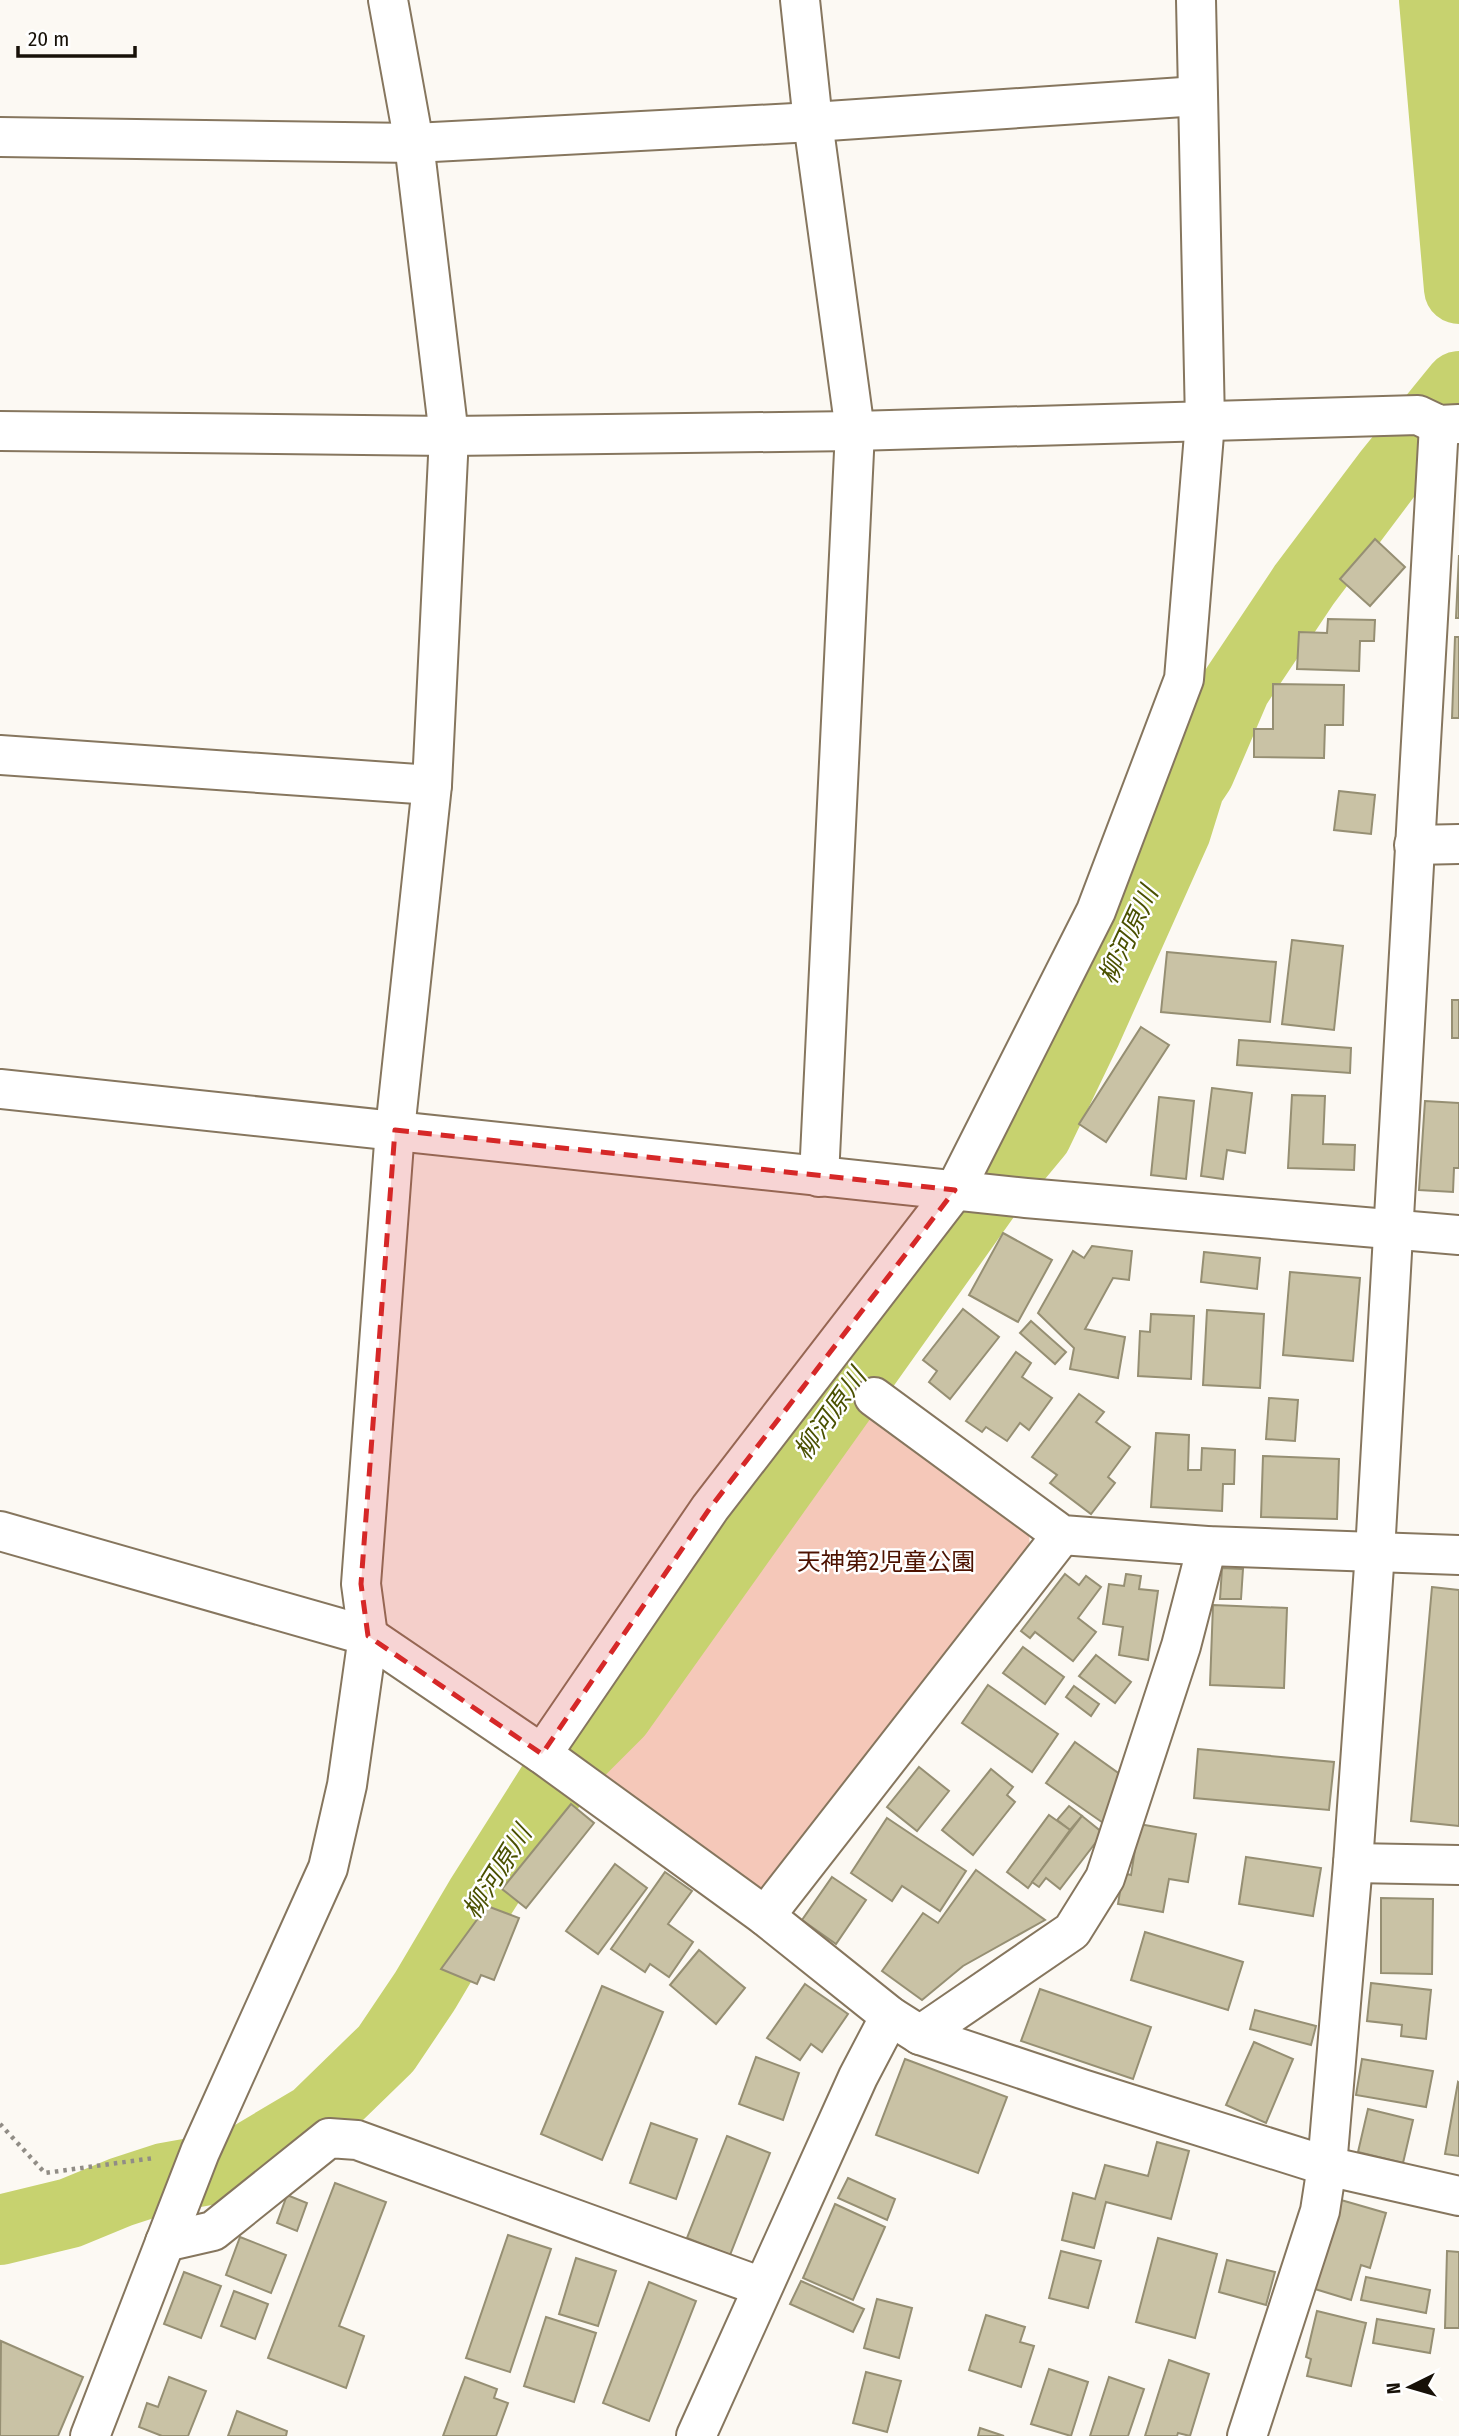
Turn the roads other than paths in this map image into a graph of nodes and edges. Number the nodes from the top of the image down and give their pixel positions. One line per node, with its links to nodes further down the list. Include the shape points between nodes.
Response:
1 (388, 0): 7 (street)
2 (800, 0): 5 (street)
3 (1196, 0): 4 (street)
4 (1198, 96): 5 (street); 8 (street)
5 (813, 122): 7 (street); 11 (street)
6 (0, 138): 7 (street)
7 (414, 144): 12 (street)
8 (1205, 422): 9 (street); 11 (street); 20 (street, via 1184,679 1096,911)
9 (1439, 422): 16 (street)
10 (0, 431): 12 (street)
11 (855, 431): 12 (street); 19 (street)
12 (449, 436): 14 (street)
13 (0, 755): 14 (street)
14 (432, 785): 18 (street)
15 (1459, 844): 16 (street)
16 (1415, 845): 21 (street)
17 (0, 1089): 18 (street)
18 (395, 1130): 19 (street); 29 (street, via 360,1584)
19 (819, 1177): 20 (street)
20 (955, 1190): 21 (street); 30 (street, via 710,1508)
21 (1394, 1230): 22 (street); 27 (street)
22 (1459, 1235)
23 (874, 1397): 25 (street)
24 (0, 1531): 29 (street)
25 (1062, 1535): 26 (street); 33 (street)
26 (1207, 1546): 27 (street); 34 (street, via 1181,1646 1105,1878 1072,1931)
27 (1375, 1552): 28 (street); 31 (street)
28 (1459, 1555)
29 (368, 1636): 30 (street); 37 (street, via 347,1785 328,1868 200,2152)
30 (545, 1757): 33 (street)
31 (1353, 1863): 32 (street); 35 (street)
32 (1459, 1864)
33 (765, 1916): 34 (street)
34 (905, 2025): 35 (street, via 1082,2089); 38 (street, via 858,2077)
35 (1327, 2166): 36 (street); 41 (street, via 1320,2211)
36 (1459, 2196)
37 (165, 2242): 38 (street, via 213,2231 329,2138 357,2140); 39 (street)
38 (762, 2287): 40 (street)
39 (90, 2436)
40 (696, 2436)
41 (1247, 2436)

